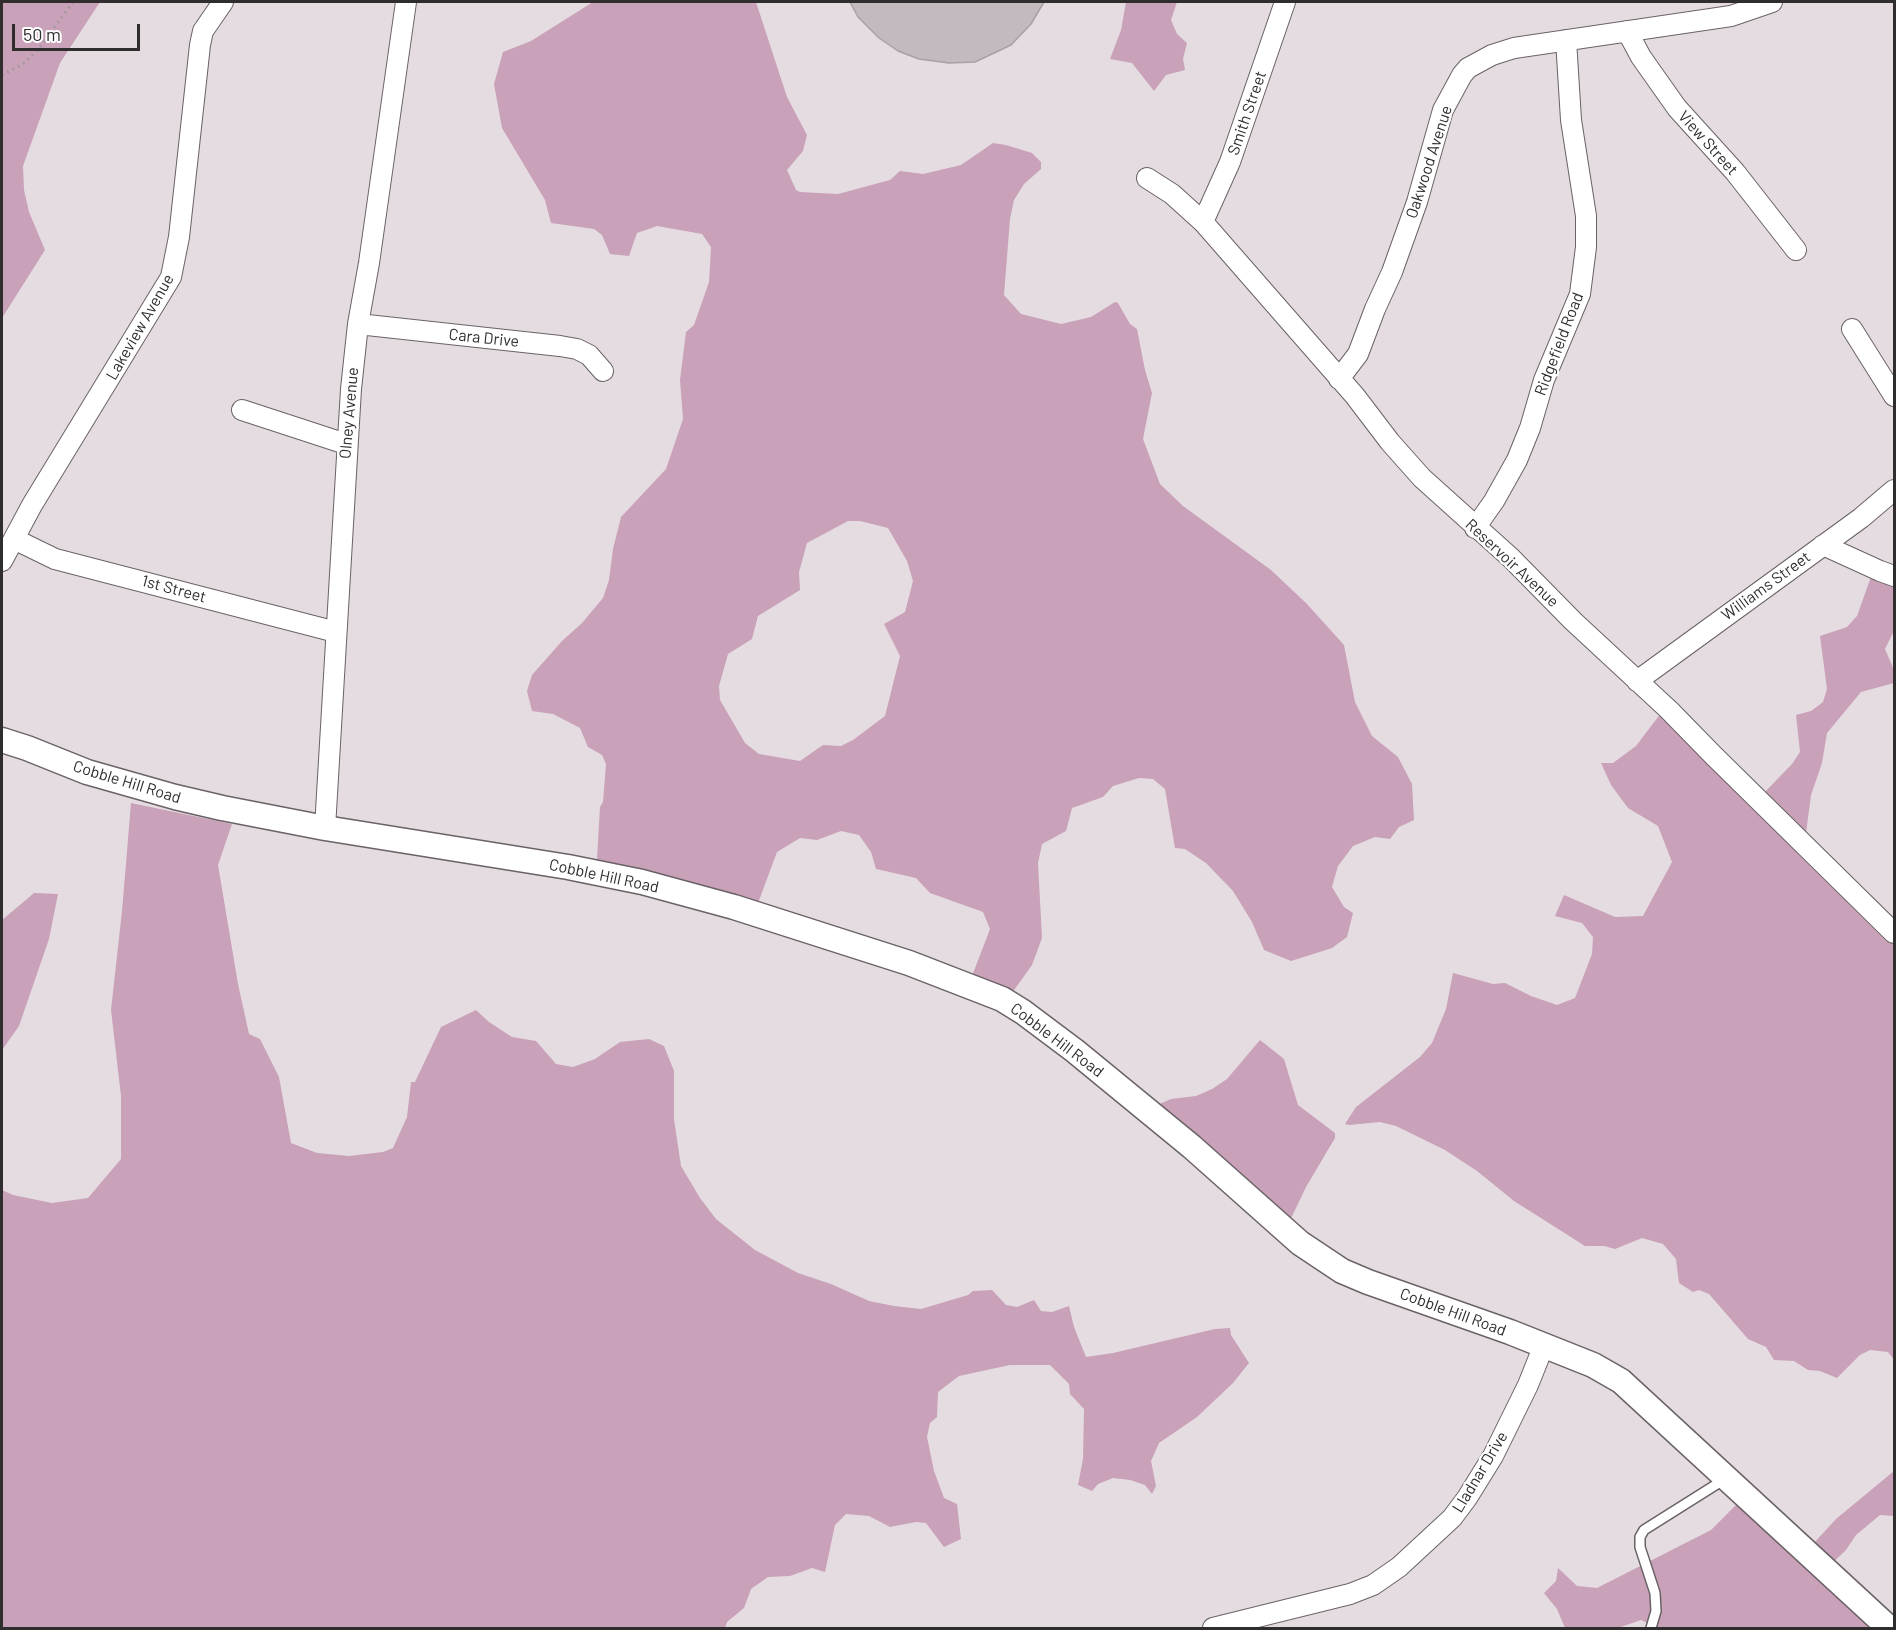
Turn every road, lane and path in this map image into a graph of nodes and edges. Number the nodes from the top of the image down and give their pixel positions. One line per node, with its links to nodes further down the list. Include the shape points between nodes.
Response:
1 (72, 2): 8 (path, via 38,50)
2 (224, 2): 21 (street, Lakeview Avenue, via 203,31 200,45 171,277)
3 (406, 2): 12 (street, Olney Avenue)
4 (1285, 2): 10 (street, Smith Street, via 1230,162)
5 (1772, 2): 6 (street, Oakwood Avenue, via 1731,16)
6 (1627, 31): 7 (street, Oakwood Avenue); 11 (street, View Street, via 1677,108 1735,172)
7 (1566, 39): 15 (street, Oakwood Avenue, via 1492,55 1462,75 1443,110 1392,272 1358,354); 20 (street, Ridgefield Road, via 1571,120 1586,216 1580,294 1544,380 1517,460)
8 (2, 75)
9 (1147, 178): 10 (street, Reservoir Avenue)
10 (1203, 222): 15 (street, Reservoir Avenue)
11 (1796, 250)
12 (358, 324): 14 (street, Cara Drive, via 560,346 589,355); 18 (street, Olney Avenue)
13 (1852, 329): 16 (street)
14 (603, 370)
15 (1339, 379): 20 (street, Reservoir Avenue, via 1422,478)
16 (1894, 396)
17 (242, 410): 18 (street)
18 (346, 444): 25 (street, Olney Avenue)
19 (1894, 490): 22 (street, Williams Street)
20 (1475, 528): 26 (street, Reservoir Avenue)
21 (14, 538): 23 (street, Lakeview Avenue); 25 (street, 1st Street, via 56,559)
22 (1823, 545): 24 (street); 26 (street, Williams Street)
23 (2, 561)
24 (1894, 576)
25 (336, 632): 28 (street, Olney Avenue)
26 (1637, 681): 29 (street, Reservoir Avenue)
27 (2, 740): 28 (street, Cobble Hill Road, via 87,772 175,797)
28 (325, 828): 30 (street, Cobble Hill Road, via 642,882 734,907 967,984 1002,999 1076,1051 1300,1243 1342,1271)
29 (1894, 933)
30 (1544, 1345): 31 (street, Cobble Hill Road, via 1621,1381); 32 (street, Lladnar Drive, via 1493,1456 1467,1498 1452,1518 1399,1567 1373,1585 1350,1594)
31 (1728, 1478): 33 (lane, via 1644,1530 1640,1537 1655,1593); 34 (street, Cobble Hill Road)
32 (1214, 1629)
33 (1651, 1629)
34 (1889, 1629)

